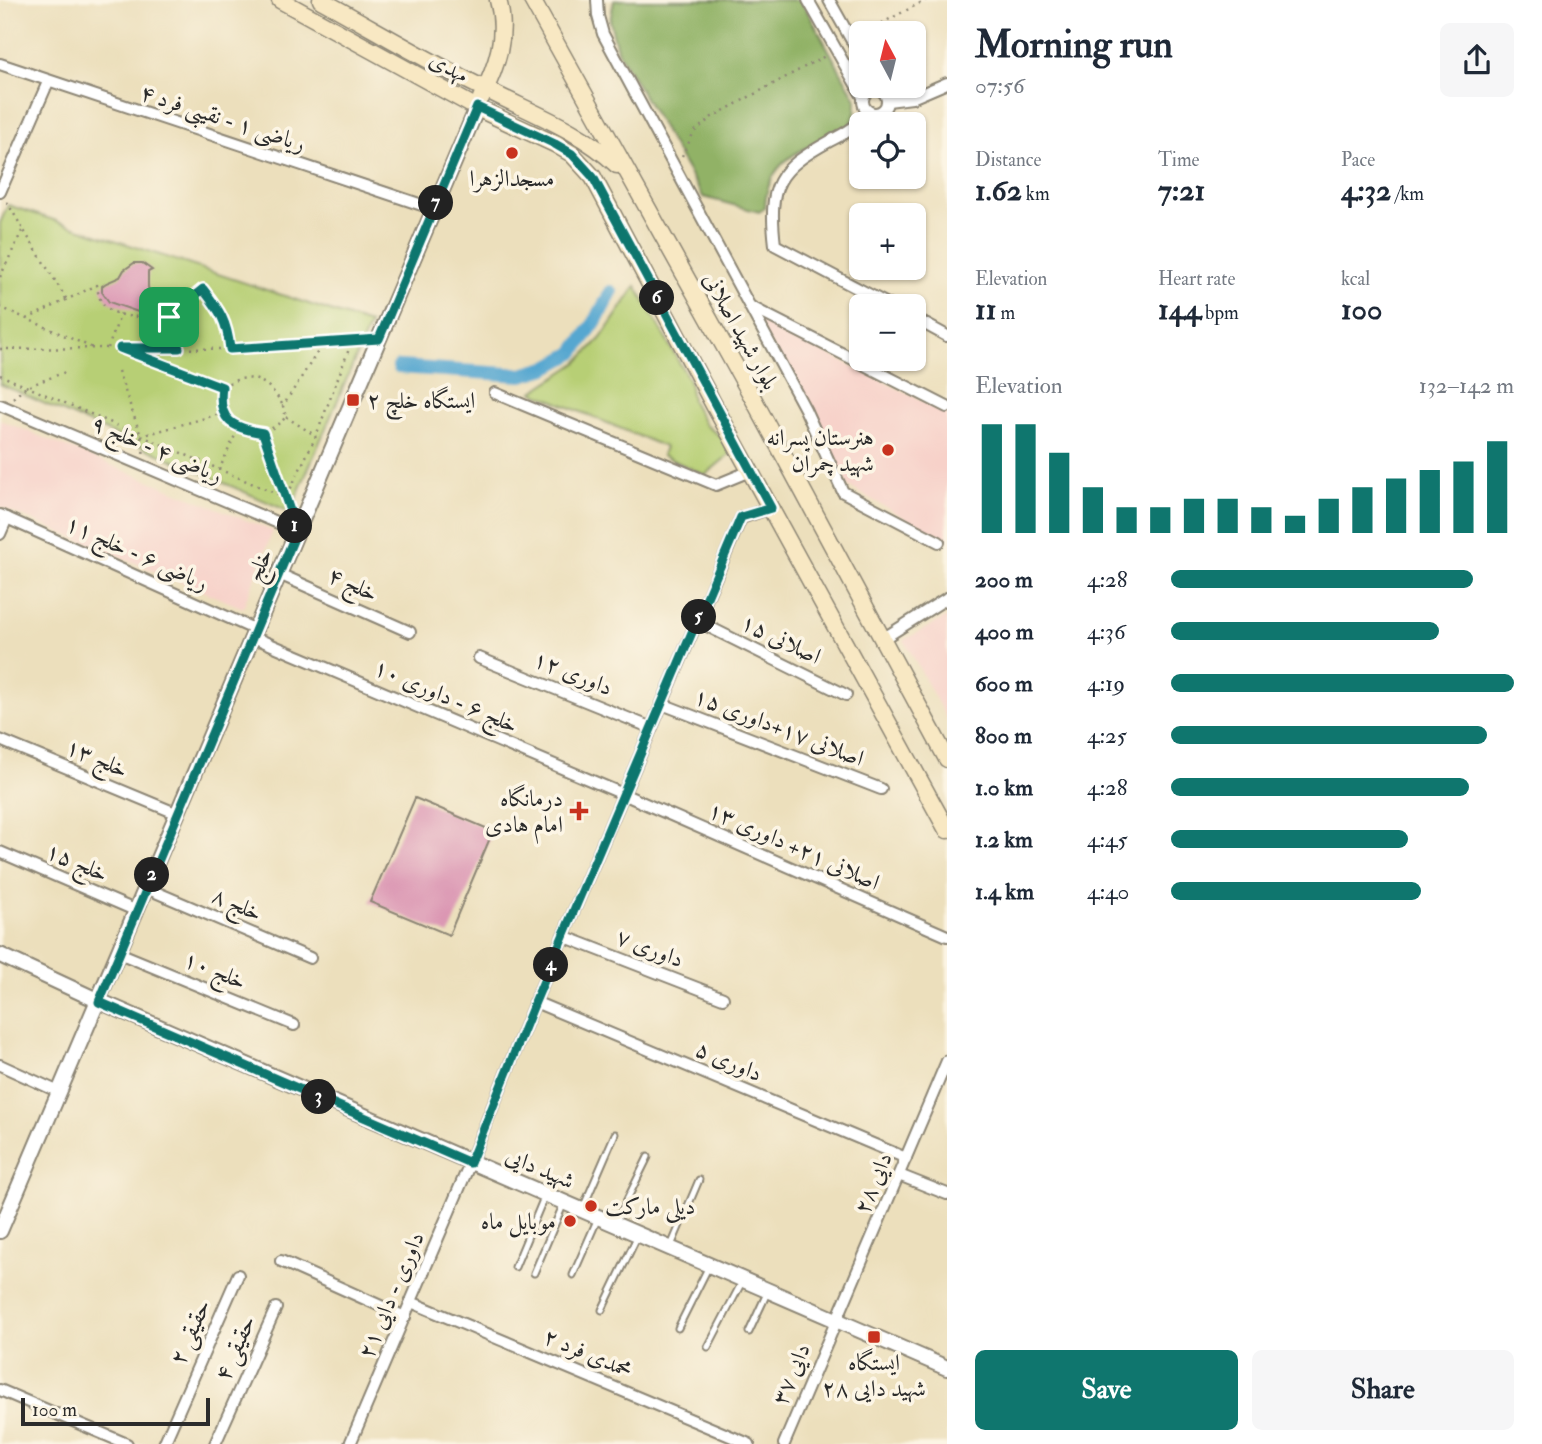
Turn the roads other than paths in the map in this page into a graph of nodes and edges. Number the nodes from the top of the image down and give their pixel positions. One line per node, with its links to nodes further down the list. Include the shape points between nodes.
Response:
1 (280, 0): 19 (main road, مهدی)
2 (321, 0): 15 (main road, مهدی)
3 (498, 0): 15 (main road, via 504,30)
4 (532, 0): 9 (main road, بلوار شهید اصلانی)
5 (539, 0): 9 (street)
6 (597, 0): 25 (street, via 603,34)
7 (829, 0): 8 (street); 10 (street)
8 (811, 4): 12 (street)
9 (542, 19): 21 (main road, بلوار شهید اصلانی)
10 (849, 36)
11 (0, 64): 13 (street, ریاضی ۱ - نقیبی فرد ۴)
12 (849, 72)
13 (48, 82): 22 (street); 23 (street, ریاضی ۱ - نقیبی فرد ۴)
14 (947, 83): 18 (street, via 912,98)
15 (485, 90): 19 (main road); 21 (main road, مهدی, via 565,127 602,151)
16 (863, 98): 20 (street)
17 (886, 98): 18 (street)
18 (888, 101): 20 (street, via 881,113)
19 (477, 107): 23 (street, خلج); 31 (main road, مهدی, via 572,154 593,177)
20 (867, 111): 24 (street, via 859,125 804,155 780,178 771,210 775,245)
21 (630, 178): 42 (main road, بلوار شهید اصلانی)
22 (0, 192)
23 (433, 209): 34 (street, خلج)
24 (868, 294)
25 (751, 307): 30 (street); 36 (street, via 843,492)
26 (926, 325): 27 (street)
27 (947, 336)
28 (495, 393): 31 (street, via 716,485)
29 (3, 407): 34 (street, ریاضی ۴ - خلج ۹)
30 (947, 407)
31 (750, 471): 32 (main road)
32 (771, 508): 39 (street, داوری - دایی ۲۱, via 741,517); 52 (main road)
33 (3, 517): 35 (street); 41 (street, ریاضی ۶ - خلج ۱۱)
34 (297, 531): 37 (street, خلج)
35 (0, 534)
36 (939, 542)
37 (279, 574): 40 (street, خلج ۴); 41 (street, خلج)
38 (947, 598): 42 (street)
39 (697, 621): 44 (street, اصلانی ۱۵); 45 (street, داوری - دایی ۲۱)
40 (410, 632)
41 (254, 634): 50 (street, خلج ۶ - داوری ۱۰); 51 (street, خلج)
42 (881, 640): 48 (main road, بلوار شهید اصلانی)
43 (479, 658): 46 (street, داوری ۱۲)
44 (846, 695)
45 (662, 704): 46 (street, داوری - دایی ۲۱); 49 (street, اصلانی ۱۷+داوری ۱۵)
46 (652, 728): 50 (street, داوری - دایی ۲۱)
47 (0, 740): 51 (street, خلج ۱۳)
48 (947, 759)
49 (881, 789)
50 (624, 794): 56 (street, داوری - دایی ۲۱); 57 (street, اصلانی ۲۱+ داوری ۱۳)
51 (178, 814): 54 (street, خلج)
52 (947, 830)
53 (0, 852): 55 (street, خلج ۱۵)
54 (146, 888): 55 (street, خلج); 60 (street, خلج ۸)
55 (137, 911): 58 (street, خلج)
56 (563, 936): 61 (street, داوری ۷); 63 (street, داوری - دایی ۲۱)
57 (947, 936)
58 (119, 953): 62 (street, خلج); 64 (street, خلج ۱۰)
59 (0, 955): 62 (street, شهید دایی)
60 (310, 958)
61 (723, 998)
62 (99, 1002): 67 (street, خلج); 71 (street, شهید دایی)
63 (535, 1002): 70 (street, داوری ۵); 71 (street, داوری - دایی ۲۱)
64 (295, 1025)
65 (947, 1061): 70 (street, دایی ۲۸)
66 (0, 1065): 67 (street)
67 (60, 1092): 77 (street, خلج)
68 (615, 1134): 78 (lane)
69 (648, 1157): 80 (lane)
70 (906, 1158): 72 (street, دایی ۲۸)
71 (470, 1163): 75 (street, شهید دایی); 92 (street, داوری - دایی ۲۱)
72 (899, 1175): 74 (street); 96 (street, دایی ۲۸)
73 (699, 1180): 83 (lane)
74 (947, 1194)
75 (545, 1195): 76 (street, شهید دایی); 86 (lane)
76 (564, 1203): 78 (street, شهید دایی); 87 (lane)
77 (5, 1207): 81 (street)
78 (582, 1211): 79 (street, شهید دایی)
79 (598, 1217): 80 (street, شهید دایی); 89 (lane)
80 (615, 1225): 82 (street, شهید دایی)
81 (0, 1231)
82 (638, 1235): 83 (street, شهید دایی); 94 (lane)
83 (670, 1249): 85 (street, شهید دایی)
84 (281, 1261): 95 (street)
85 (709, 1266): 90 (street, شهید دایی); 97 (lane)
86 (515, 1267)
87 (534, 1273)
88 (238, 1275): 104 (street, حقیقی ۲)
89 (573, 1275)
90 (743, 1280): 91 (street, شهید دایی); 99 (lane)
91 (768, 1291): 96 (street, شهید دایی); 98 (lane)
92 (411, 1302): 95 (street, داوری - دایی ۲۱); 107 (street, محمدی فرد ۲)
93 (276, 1308): 105 (street, حقیقی ۴)
94 (602, 1311)
95 (405, 1317): 106 (street, داوری - دایی ۲۱)
96 (837, 1321): 100 (street, شهید دایی); 108 (street, دایی ۳۷)
97 (678, 1328)
98 (749, 1332)
99 (708, 1347)
100 (947, 1368)
101 (0, 1390): 102 (street)
102 (114, 1441): 103 (street)
103 (127, 1444)
104 (164, 1444)
105 (215, 1444)
106 (350, 1444)
107 (749, 1444)
108 (784, 1444)

